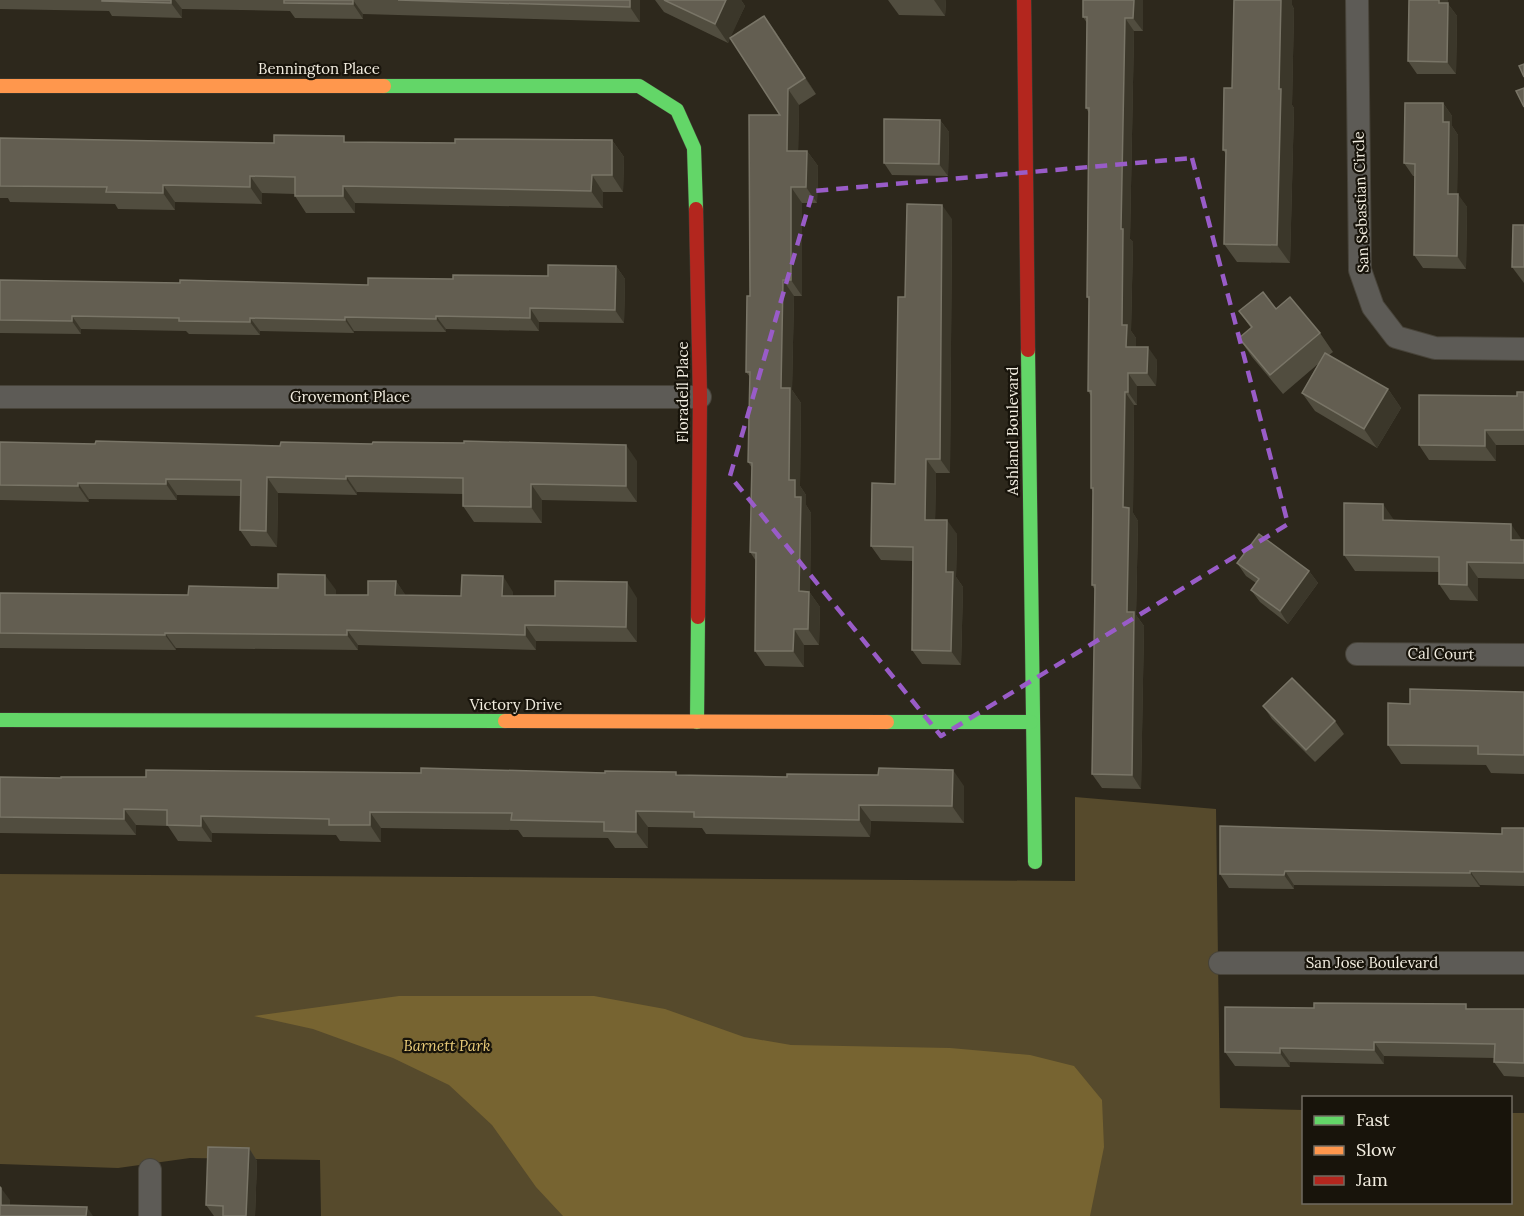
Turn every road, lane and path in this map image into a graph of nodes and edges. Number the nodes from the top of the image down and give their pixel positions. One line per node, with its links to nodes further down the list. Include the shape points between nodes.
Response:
1 (1024, 0): 12 (street, Ashland Boulevard)
2 (1357, 0): 5 (street, San Sebastian Circle, via 1360,270 1373,307 1396,337 1435,348)
3 (0, 86): 4 (street, Bennington Place)
4 (639, 86): 7 (street, Floradell Place, via 677,110 694,148)
5 (1524, 349)
6 (0, 397): 7 (street, Grovemont Place)
7 (700, 397): 11 (street, Floradell Place)
8 (1357, 654): 9 (street, Cal Court)
9 (1524, 655)
10 (0, 720): 11 (street, Victory Drive)
11 (698, 722): 12 (street, Victory Drive)
12 (1031, 722): 13 (street, Ashland Boulevard)
13 (1035, 862)
14 (1220, 963): 15 (street, San Jose Boulevard)
15 (1524, 963)
16 (150, 1170): 17 (street)
17 (150, 1216)

